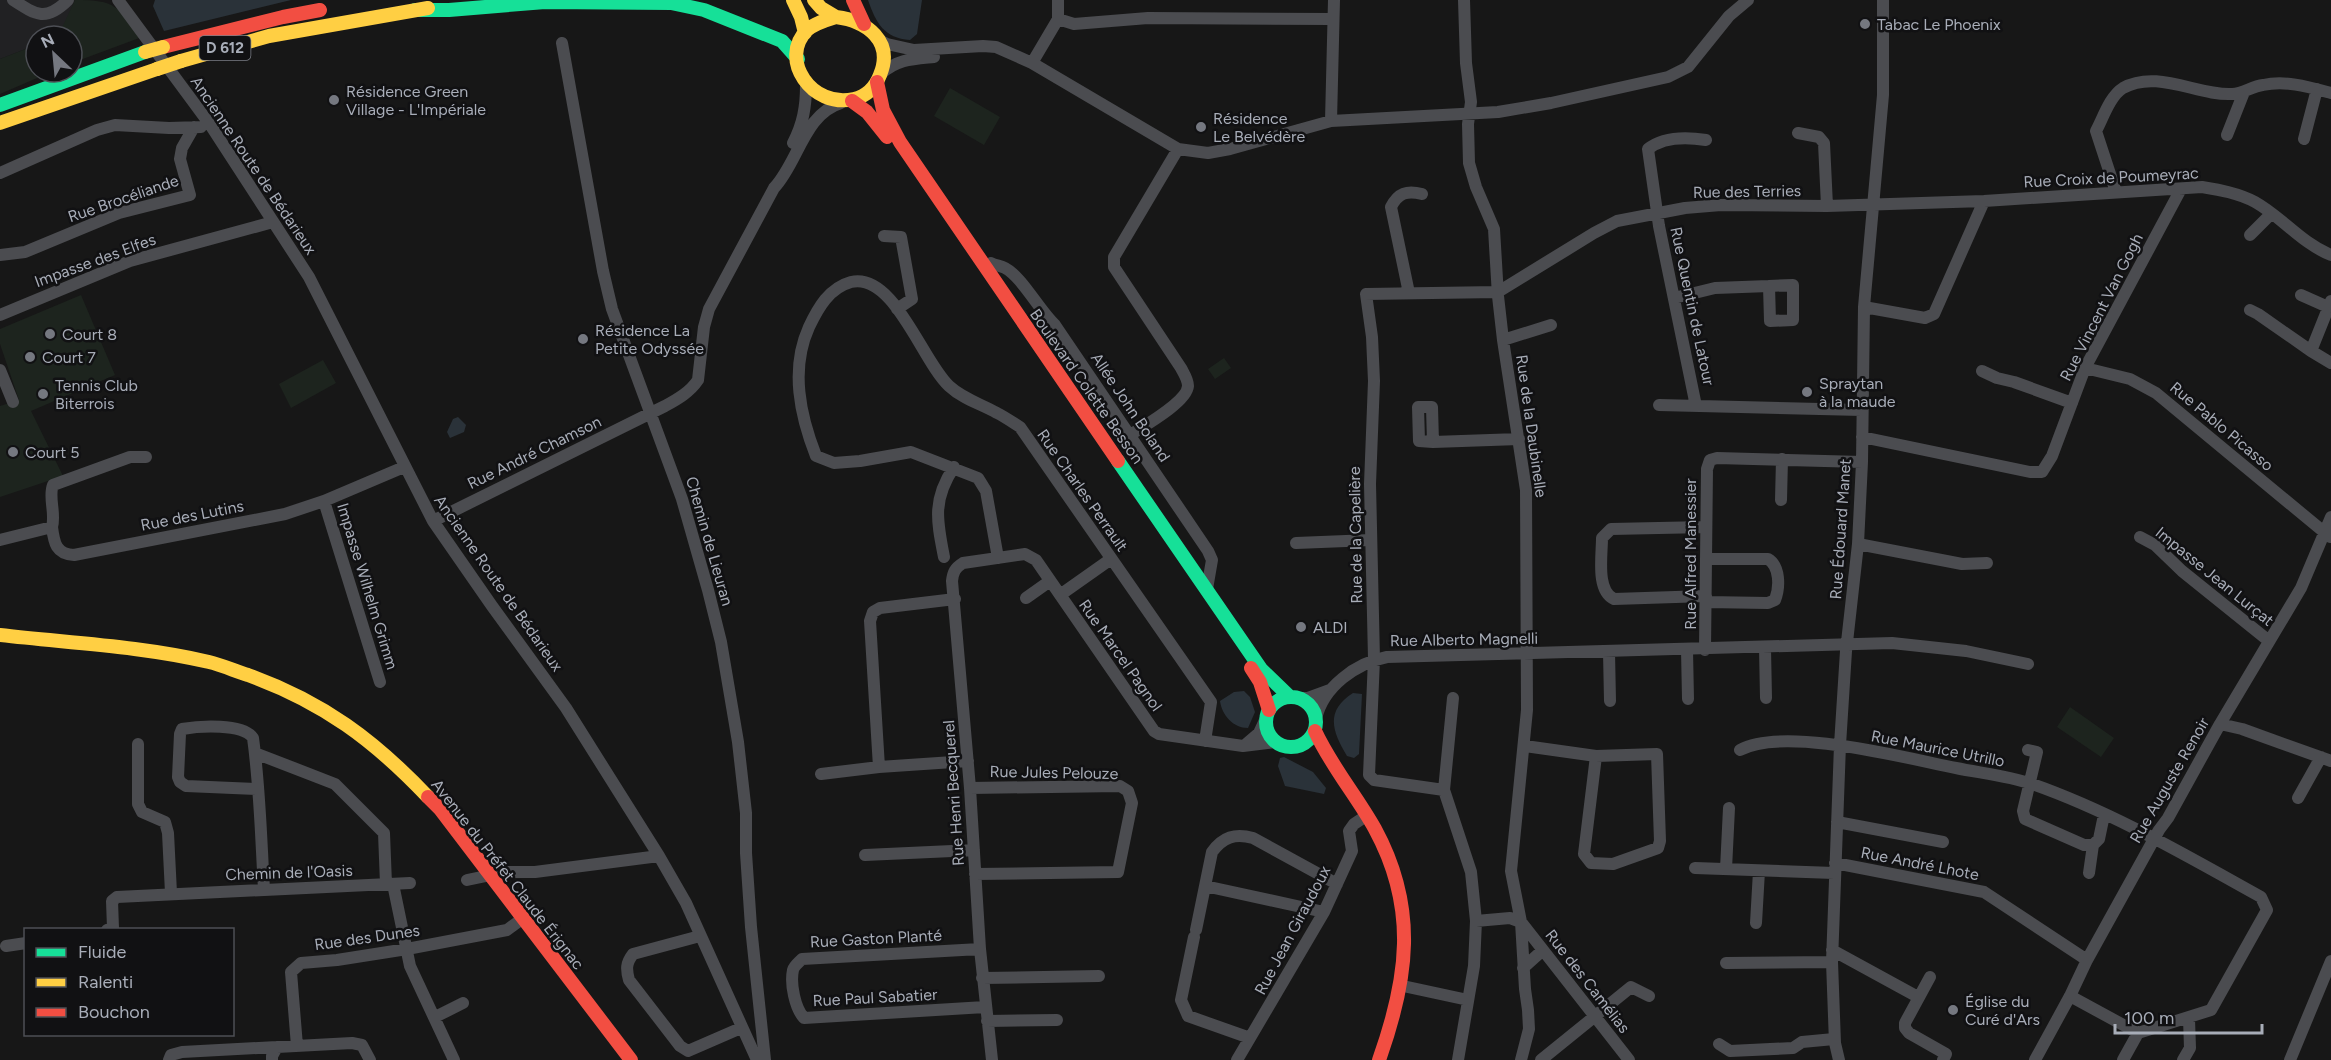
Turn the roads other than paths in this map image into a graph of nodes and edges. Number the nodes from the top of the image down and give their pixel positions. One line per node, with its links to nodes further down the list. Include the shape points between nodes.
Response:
1 (13, 0): 2 (street, via 36,14 49,14)
2 (69, 0)
3 (479, 0): 14 (main road, D 612)
4 (793, 0): 19 (main road)
5 (814, 0): 15 (main road)
6 (853, 0): 18 (main road)
7 (1058, 0): 16 (street)
8 (1334, 0): 17 (street)
9 (1464, 0): 32 (street, Rue de la Daubinelle)
10 (1883, 0): 48 (street, Rue Édouard Manet, via 1883,95)
11 (1742, 1): 32 (street, via 1688,67 1668,77 1551,103)
12 (120, 3): 35 (street, Ancienne Route de Bédarieux)
13 (326, 4): 31 (main road, D 612, bridge, via 228,21)
14 (415, 10): 23 (main road, via 545,2 671,3 704,10 782,41); 34 (main road, D 612, bridge, via 269,36 181,61)
15 (836, 17): 18 (main road); 19 (main road)
16 (1058, 19): 17 (street, via 1074,24 1148,18); 24 (street)
17 (1332, 19): 33 (street)
18 (864, 24): 20 (main road)
19 (805, 33): 23 (main road)
20 (879, 40): 22 (street, via 914,51 983,46); 25 (main road, via 883,52)
21 (562, 43): 83 (street, Chemin de Lieuran, via 603,271)
22 (1007, 52): 24 (street); 25 (street, via 899,62)
23 (798, 59): 26 (main road)
24 (1032, 63): 41 (street)
25 (879, 79): 30 (main road, via 871,91); 57 (main road, Boulevard Colette Besson, via 878,94 887,123)
26 (806, 85): 30 (main road, via 822,98); 43 (street, via 806,108 800,129 775,177)
27 (2317, 89): 28 (street, via 2285,83 2261,85); 29 (street); 39 (street)
28 (2244, 92): 38 (street); 45 (street, via 2231,94 2150,81 2122,89 2096,131)
29 (2331, 93)
30 (847, 101): 43 (street, via 830,106 820,115); 133 (main road, Boulevard Colette Besson, via 867,112 880,127 1044,365 1255,674)
31 (0, 105)
32 (1470, 114): 33 (street); 59 (street, Rue de la Daubinelle, via 1469,163 1494,229)
33 (1331, 121): 41 (street, via 1219,151)
34 (0, 123)
35 (211, 126): 36 (street); 52 (street, Ancienne Route de Bédarieux)
36 (194, 127): 42 (street, via 115,124); 55 (street, Rue Brocéliande, via 180,159 190,195 119,213 25,252)
37 (1798, 133): 49 (street, via 1819,137 1824,143)
38 (2228, 135)
39 (2304, 139)
40 (1706, 140): 50 (street, Rue Quentin de Latour, via 1688,137 1648,149)
41 (1178, 149): 84 (street, via 1114,257 1114,267 1181,368 1188,388 1183,398)
42 (0, 173)
43 (774, 188): 83 (street, Rue André Chamson, via 709,309 698,380 685,394)
44 (2181, 189): 45 (street, Rue Croix de Poumeyrac); 51 (street, Rue Croix de Poumeyrac, via 2202,187 2232,192); 75 (street, Rue Vincent Van Gogh)
45 (2116, 192): 47 (street, Rue Croix de Poumeyrac)
46 (1422, 194): 60 (street, via 1404,193 1395,198 1391,207)
47 (1984, 201): 48 (street, Rue Croix de Poumeyrac); 64 (street, via 1934,314 1925,318)
48 (1873, 203): 49 (street, Rue des Terries); 64 (street, Rue Édouard Manet)
49 (1827, 206): 50 (street, Rue des Terries, via 1721,205)
50 (1659, 214): 59 (street, Rue des Terries, via 1617,221); 62 (street, Rue Quentin de Latour)
51 (2271, 214): 54 (street); 56 (street, Rue Croix de Poumeyrac, via 2302,239)
52 (273, 222): 69 (street, Impasse des Elfes, via 130,261); 91 (street, Ancienne Route de Bédarieux, via 314,286)
53 (884, 236): 65 (street, via 901,237 912,299)
54 (2250, 236)
55 (0, 255)
56 (2331, 255)
57 (985, 261): 67 (street); 68 (street, Allée John Boland, via 1005,268); 71 (main road, Boulevard Colette Besson)
58 (1769, 286): 62 (street, via 1715,288)
59 (1498, 292): 60 (street); 72 (street, Rue de la Daubinelle)
60 (1409, 293): 102 (street, Rue de la Capelière, via 1366,294 1374,381)
61 (2301, 295): 63 (street)
62 (1674, 298): 81 (street, Rue Quentin de Latour)
63 (2330, 304): 73 (street)
64 (1864, 307): 82 (street, Rue Édouard Manet)
65 (897, 309): 92 (street, Rue Charles Perrault, via 873,283 857,281 842,285 821,305 799,357 798,387 810,440 816,456 834,463 911,452); 108 (street, Rue Charles Perrault, via 949,385 965,398 1020,427)
66 (2250, 310): 73 (street)
67 (1026, 312): 68 (street); 71 (street)
68 (1043, 314): 84 (street, Allée John Boland, via 1055,325)
69 (0, 315)
70 (1551, 325): 72 (street)
71 (1034, 339): 111 (main road, Boulevard Colette Besson)
72 (1503, 340): 86 (street, Rue de la Daubinelle)
73 (2311, 351): 74 (street)
74 (2331, 363)
75 (2085, 368): 79 (street, Rue Vincent Van Gogh); 99 (street, Rue Pablo Picasso, via 2130,379 2156,393)
76 (0, 370): 78 (street)
77 (1982, 371): 79 (street)
78 (13, 402)
79 (2072, 403): 85 (street, Rue Vincent Van Gogh, via 2052,456 2042,471 2030,472)
80 (1659, 405): 81 (street, Rue Quentin de Latour)
81 (1696, 406): 82 (street, Rue Quentin de Latour)
82 (1862, 410): 85 (street, Rue Édouard Manet)
83 (649, 413): 96 (street, Rue André Chamson); 227 (street, Chemin de Lieuran, via 682,499 721,642 746,813 753,950)
84 (1130, 435): 111 (street, Allée John Boland, via 1208,550 1212,560)
85 (1862, 437): 90 (street, Rue Édouard Manet)
86 (1519, 439): 87 (street); 123 (street, Rue de la Daubinelle, via 1526,490)
87 (1433, 442)
88 (146, 457): 97 (street, via 130,457 53,485)
89 (1782, 459): 90 (street, Rue Alfred Manessier); 93 (street); 98 (street, Rue Alfred Manessier, via 1710,460)
90 (1862, 462): 104 (street, Rue Édouard Manet)
91 (404, 466): 94 (street, Rue des Lutins); 96 (street, Ancienne Route de Bédarieux)
92 (954, 467): 105 (street, via 939,494 936,514); 106 (street, Rue Charles Perrault, via 978,478 986,491)
93 (1781, 500)
94 (324, 501): 97 (street, Rue des Lutins, via 285,514 74,555 65,555 56,546); 126 (street, Impasse Wilhelm Grimm)
95 (2331, 517): 99 (street, Rue Auguste Renoir)
96 (433, 520): 166 (street, Ancienne Route de Bédarieux, via 566,708)
97 (52, 527): 101 (street)
98 (1706, 527): 107 (street, Rue Alfred Manessier); 115 (street, via 1611,528 1602,538 1603,588 1607,596)
99 (2328, 536): 117 (street, Rue Auguste Renoir)
100 (2140, 537): 117 (street, Impasse Jean Lurçat, via 2155,545)
101 (0, 540)
102 (1371, 540): 103 (street); 124 (street, Rue de la Capelière)
103 (1296, 543)
104 (1858, 544): 109 (street, via 1962,564); 118 (street, Rue Édouard Manet)
105 (944, 557)
106 (998, 558): 110 (street, Rue Marcel Pagnol, via 1025,554 1036,560); 114 (street, Rue Henri Becquerel, via 957,567 952,581)
107 (1706, 558): 115 (street, Rue Alfred Manessier); 115 (street, via 1768,559 1777,567 1777,594 1768,603)
108 (1111, 559): 112 (street); 136 (street, Rue Charles Perrault, via 1211,702)
109 (1987, 563)
110 (1050, 581): 112 (street, Rue Marcel Pagnol); 113 (street)
111 (1207, 589): 128 (main road, Boulevard Colette Besson, via 1261,669)
112 (1060, 595): 136 (street, Rue Marcel Pagnol, via 1154,730)
113 (1026, 598)
114 (955, 599): 148 (street, Rue Henri Becquerel); 149 (street, via 873,612 870,621)
115 (1706, 599): 121 (street, Rue Alfred Manessier)
116 (0, 634): 173 (main road, Avenue du Préfet Claude Érignac, via 210,662 270,683 320,707 366,737 412,778)
117 (2269, 641): 134 (street, Rue Auguste Renoir)
118 (1846, 645): 119 (street, Rue Alberto Magnelli); 125 (street, Rue Alberto Magnelli, via 1916,645); 139 (street, Rue Édouard Manet)
119 (1765, 648): 121 (street, Rue Alberto Magnelli); 130 (street)
120 (1687, 650): 121 (street, Rue Alberto Magnelli); 122 (street, Rue Alberto Magnelli); 131 (street)
121 (1706, 650)
122 (1609, 652): 123 (street, Rue Alberto Magnelli); 132 (street)
123 (1527, 654): 124 (street, Rue Alberto Magnelli); 142 (street, Rue de la Daubinelle)
124 (1374, 659): 127 (street, Rue Alberto Magnelli); 155 (street, Rue de la Capelière, via 1369,775 1374,780)
125 (2028, 664)
126 (380, 682)
127 (1330, 690): 128 (street, via 1308,698); 135 (street, via 1319,708)
128 (1294, 698): 133 (main road, via 1274,704); 135 (main road, via 1311,706)
129 (1453, 698): 155 (street)
130 (1766, 698)
131 (1688, 699)
132 (1610, 701)
133 (1268, 714): 137 (main road, via 1268,731); 140 (street, via 1259,733)
134 (2220, 724): 147 (street); 161 (street, Rue Auguste Renoir)
135 (1316, 725): 141 (main road, via 1312,737); 151 (main road)
136 (1205, 741): 140 (street, Rue Marcel Pagnol)
137 (1275, 742): 140 (street, Rue Marcel Pagnol); 141 (main road, via 1287,747)
138 (138, 744): 180 (street, via 138,804 142,812 165,822)
139 (1840, 745): 143 (street, Rue Maurice Utrillo, via 1792,741 1751,744); 152 (street, Rue Maurice Utrillo); 160 (street, Rue Édouard Manet)
140 (1244, 746)
141 (1301, 746): 151 (main road)
142 (1525, 746): 146 (street); 184 (street, Rue de la Daubinelle, via 1511,871)
143 (1740, 750)
144 (2028, 750): 152 (street, Rue Maurice Utrillo, via 2037,752)
145 (255, 753): 154 (street); 154 (street, via 253,738 243,729 182,729 178,777 186,786); 176 (street, via 341,788 384,833)
146 (1596, 756): 146 (street, via 1584,854 1591,863 1613,864 1659,848 1657,754)
147 (2326, 759): 156 (street)
148 (968, 761): 149 (street); 153 (street, Rue Henri Becquerel)
149 (879, 767): 150 (street)
150 (821, 774)
151 (1337, 776): 159 (main road)
152 (2030, 783): 158 (street, Rue Maurice Utrillo); 163 (street, via 2023,811 2025,819 2084,845)
153 (970, 788): 164 (street, Rue Henri Becquerel); 172 (street, Rue Jules Pelouze, via 1120,786 1128,791 1132,803 1118,872)
154 (258, 789): 179 (street)
155 (1444, 790): 183 (street, via 1471,872)
156 (2298, 798)
157 (1729, 808): 169 (street)
158 (2104, 815): 161 (street, Rue Maurice Utrillo); 163 (street, via 2099,839)
159 (1366, 816): 177 (street, Rue Jean Giraudoux, via 1349,831 1352,851); 202 (main road, via 1388,854 1398,885 1406,936)
160 (1836, 822): 162 (street); 168 (street, Rue Édouard Manet)
161 (2154, 839): 194 (street, Rue Auguste Renoir); 211 (street, Rue Maurice Utrillo, via 2261,897 2267,910 2211,1010)
162 (1943, 842)
163 (2093, 845): 171 (street)
164 (974, 850): 165 (street); 172 (street, Rue Henri Becquerel)
165 (865, 855)
166 (659, 856): 173 (street); 187 (street, Ancienne Route de Bédarieux)
167 (1695, 868): 169 (street, Rue André Lhote)
168 (1835, 868): 170 (street, Rue André Lhote); 193 (street, Rue Édouard Manet); 194 (street, Rue André Lhote, via 1984,892)
169 (1726, 869): 170 (street, Rue André Lhote)
170 (1759, 870): 185 (street)
171 (2089, 873)
172 (975, 874): 191 (street, Rue Henri Becquerel)
173 (491, 875): 174 (street); 182 (main road, Avenue du Préfet Claude Érignac)
174 (467, 880)
175 (410, 883): 176 (street, Chemin de l'Oasis)
176 (390, 884): 179 (street, Chemin de l'Oasis); 190 (street)
177 (1337, 884): 178 (street, via 1241,834 1218,843 1212,852); 181 (street, Rue Jean Giraudoux)
178 (1205, 886): 181 (street); 216 (street, via 1181,1000 1188,1016)
179 (264, 889): 180 (street, Chemin de l'Oasis)
180 (171, 893): 186 (street, Chemin de l'Oasis, via 117,897 112,902)
181 (1324, 912): 216 (street, Rue Jean Giraudoux)
182 (522, 919): 190 (street, Rue des Dunes, via 507,930); 225 (main road, Avenue du Préfet Claude Érignac)
183 (1476, 921): 184 (street, via 1510,918); 206 (street)
184 (1521, 922): 192 (street, Rue des Camélias); 197 (street, Rue de la Daubinelle)
185 (1756, 923)
186 (113, 928)
187 (700, 936): 214 (street, Ancienne Route de Bédarieux); 214 (street, via 633,954 626,970 629,980 688,1051)
188 (24, 943): 189 (street)
189 (6, 946)
190 (407, 949): 209 (street, via 410,966); 219 (street, Rue des Dunes, via 301,963 291,972)
191 (980, 949): 200 (street, Rue Henri Becquerel); 201 (street, Rue Gaston Planté, via 802,959 793,968)
192 (1543, 950): 197 (street); 210 (street, Rue des Camélias)
193 (1832, 956): 196 (street); 205 (street); 217 (street, Rue Édouard Manet)
194 (2087, 960): 204 (street, Rue Auguste Renoir)
195 (2331, 961): 240 (street)
196 (1726, 963)
197 (1523, 969): 232 (street, Rue de la Daubinelle, via 1529,1029)
198 (1099, 976): 200 (street)
199 (1930, 977): 205 (street)
200 (982, 978): 208 (street, Rue Henri Becquerel)
201 (792, 982): 208 (street, Rue Paul Sabatier, via 804,1018)
202 (1403, 986): 206 (street); 230 (main road)
203 (1649, 996): 210 (street, via 1631,987)
204 (2070, 996): 215 (street); 237 (street, Rue Auguste Renoir)
205 (1918, 997): 236 (street, via 1905,1029 1946,1054)
206 (1468, 1000): 231 (street)
207 (463, 1003): 209 (street)
208 (985, 1007): 213 (street, Rue Henri Becquerel)
209 (435, 1017): 224 (street)
210 (1596, 1017): 233 (street); 234 (street, Rue des Camélias)
211 (2189, 1018): 215 (street); 239 (street, via 2190,1048)
212 (1057, 1020): 213 (street)
213 (987, 1021): 228 (street, Rue Henri Becquerel)
214 (741, 1028): 226 (street, Ancienne Route de Bédarieux)
215 (2138, 1033): 238 (street)
216 (1250, 1038): 229 (street, Rue Jean Giraudoux)
217 (1834, 1039): 218 (street, via 1802,1042 1788,1048 1730,1051); 235 (street, Rue Édouard Manet)
218 (1719, 1044)
219 (297, 1046): 220 (street); 223 (street, via 352,1043 362,1045)
220 (277, 1047): 221 (street, via 182,1052 171,1055); 222 (street)
221 (169, 1060)
222 (272, 1060)
223 (370, 1060)
224 (454, 1060)
225 (631, 1060)
226 (757, 1060)
227 (765, 1060)
228 (992, 1060)
229 (1236, 1060)
230 (1379, 1060)
231 (1458, 1060)
232 (1521, 1060)
233 (1541, 1060)
234 (1629, 1060)
235 (1839, 1060)
236 (1943, 1060)
237 (2035, 1060)
238 (2123, 1060)
239 (2183, 1060)
240 (2290, 1060)

